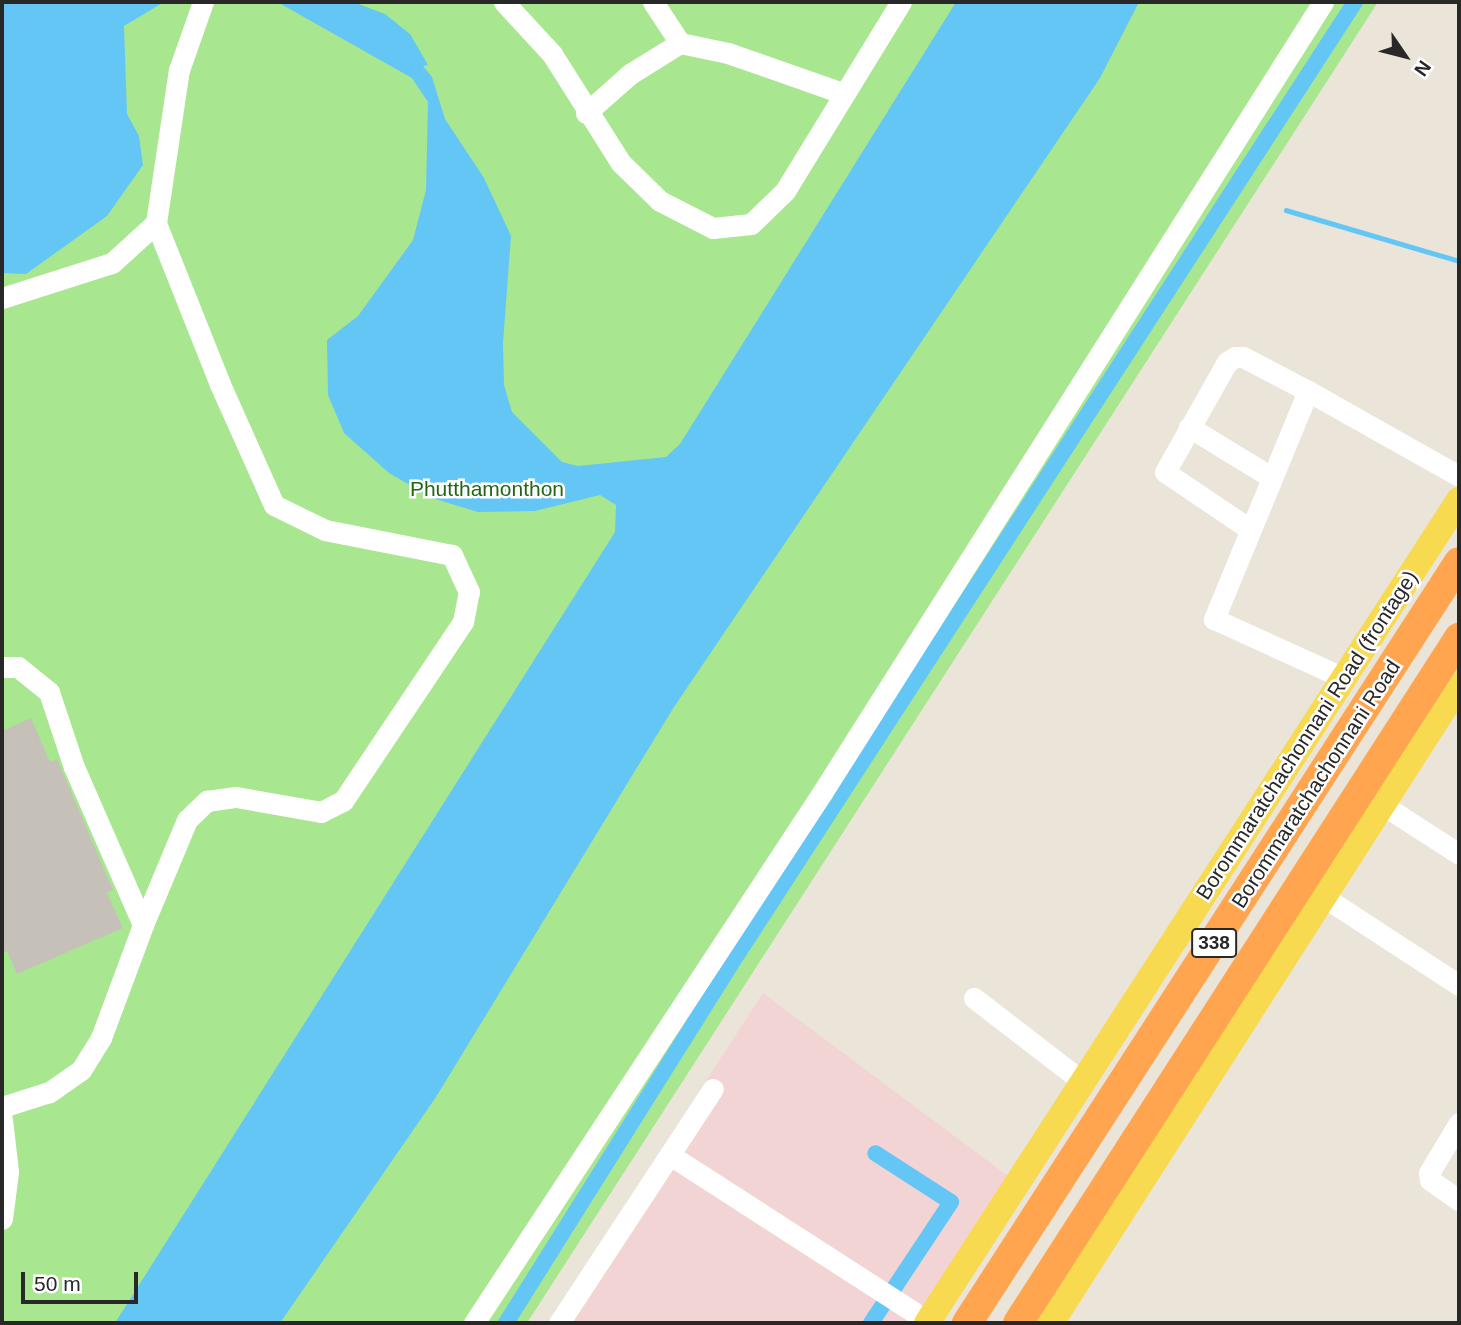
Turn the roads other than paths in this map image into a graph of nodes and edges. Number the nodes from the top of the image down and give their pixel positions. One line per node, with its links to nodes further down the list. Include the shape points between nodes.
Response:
1 (504, 2): 8 (street, via 552,54)
2 (653, 2): 6 (street)
3 (901, 2): 7 (street)
4 (1323, 2): 37 (street, via 822,793)
5 (202, 5): 9 (street, via 179,70)
6 (680, 43): 7 (street, via 728,54); 8 (street, via 630,74)
7 (842, 93): 8 (street, via 785,191 751,223 713,228 660,201 621,163)
8 (586, 113)
9 (156, 223): 10 (street, via 112,263); 25 (street, via 274,505 325,530 452,555 469,592 463,622 342,801 321,812 236,797 207,801 187,820)
10 (2, 299)
11 (1308, 391): 12 (street, via 1235,357 1227,362); 13 (street); 14 (street)
12 (1189, 427): 14 (street); 16 (street, via 1165,472)
13 (1459, 476)
14 (1271, 477): 16 (street)
15 (1459, 500): 20 (main road, Borommaratchachonnani Road (frontage) / 338)
16 (1248, 528): 20 (street, via 1214,619)
17 (1459, 562): 39 (highway, Borommaratchachonnani Road / 338)
18 (1459, 638): 40 (highway, Borommaratchachonnani Road / 338)
19 (2, 667): 25 (street, via 18,667 49,692 74,767)
20 (1344, 678): 28 (main road, Borommaratchachonnani Road (frontage) / 338)
21 (1459, 685): 22 (main road)
22 (1383, 805): 23 (street); 24 (main road)
23 (1459, 854)
24 (1324, 897): 26 (street); 41 (main road)
25 (143, 925): 30 (street, via 101,1038 81,1070 49,1092)
26 (1458, 982)
27 (974, 998): 28 (street)
28 (1083, 1082): 36 (main road, Borommaratchachonnani Road (frontage) / 338)
29 (713, 1088): 33 (street)
30 (2, 1107)
31 (1459, 1123): 34 (street, via 1429,1173 1430,1180)
32 (3, 1131): 35 (street, via 8,1172)
33 (670, 1155): 36 (street); 38 (street)
34 (1459, 1200)
35 (2, 1219)
36 (928, 1322)
37 (474, 1323)
38 (559, 1323)
39 (967, 1323)
40 (1018, 1323)
41 (1051, 1323)

